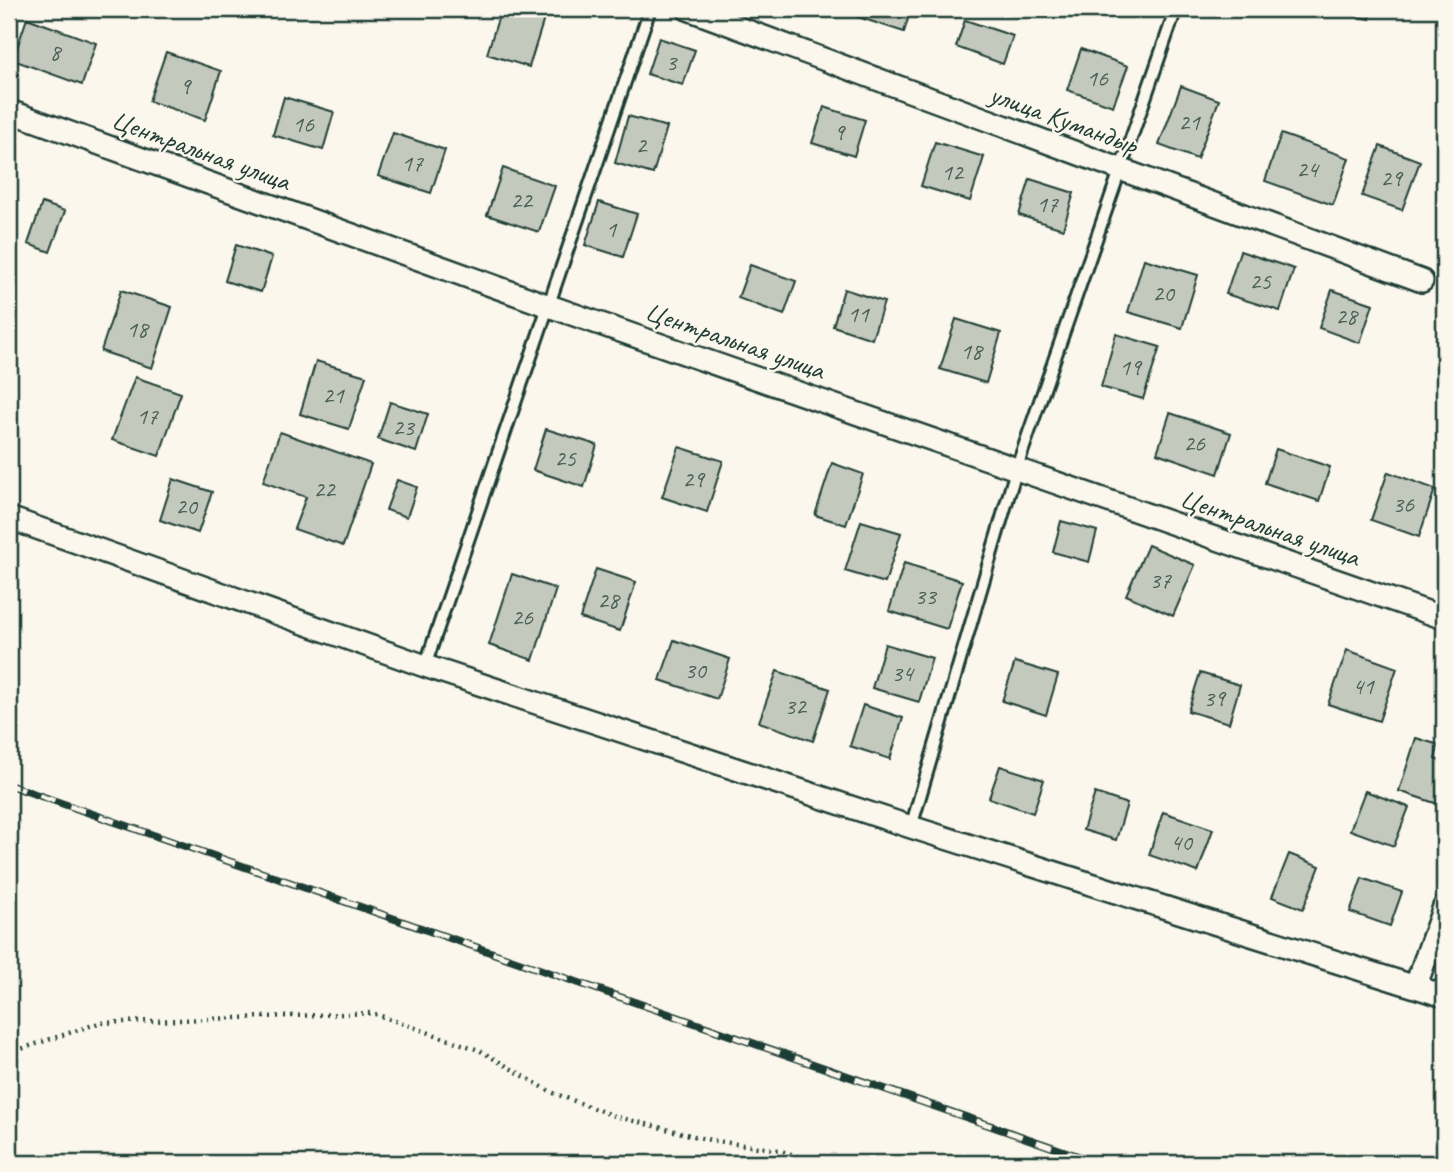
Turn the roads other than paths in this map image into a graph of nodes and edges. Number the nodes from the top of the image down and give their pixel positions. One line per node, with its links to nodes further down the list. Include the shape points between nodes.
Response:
1 (650, 9): 7 (lane)
2 (688, 9): 5 (street, улица Кумандыр)
3 (1176, 9): 5 (lane)
4 (9, 111): 7 (street, Центральная улица)
5 (1120, 170): 6 (street, улица Кумандыр); 8 (lane)
6 (1422, 281)
7 (549, 306): 8 (street, Центральная улица); 11 (lane)
8 (1017, 467): 10 (street, Центральная улица); 12 (lane)
9 (9, 518): 11 (street)
10 (1444, 618)
11 (425, 666): 12 (street)
12 (911, 827): 14 (street)
13 (1444, 906): 14 (street)
14 (1416, 985): 15 (street)
15 (1444, 996)

